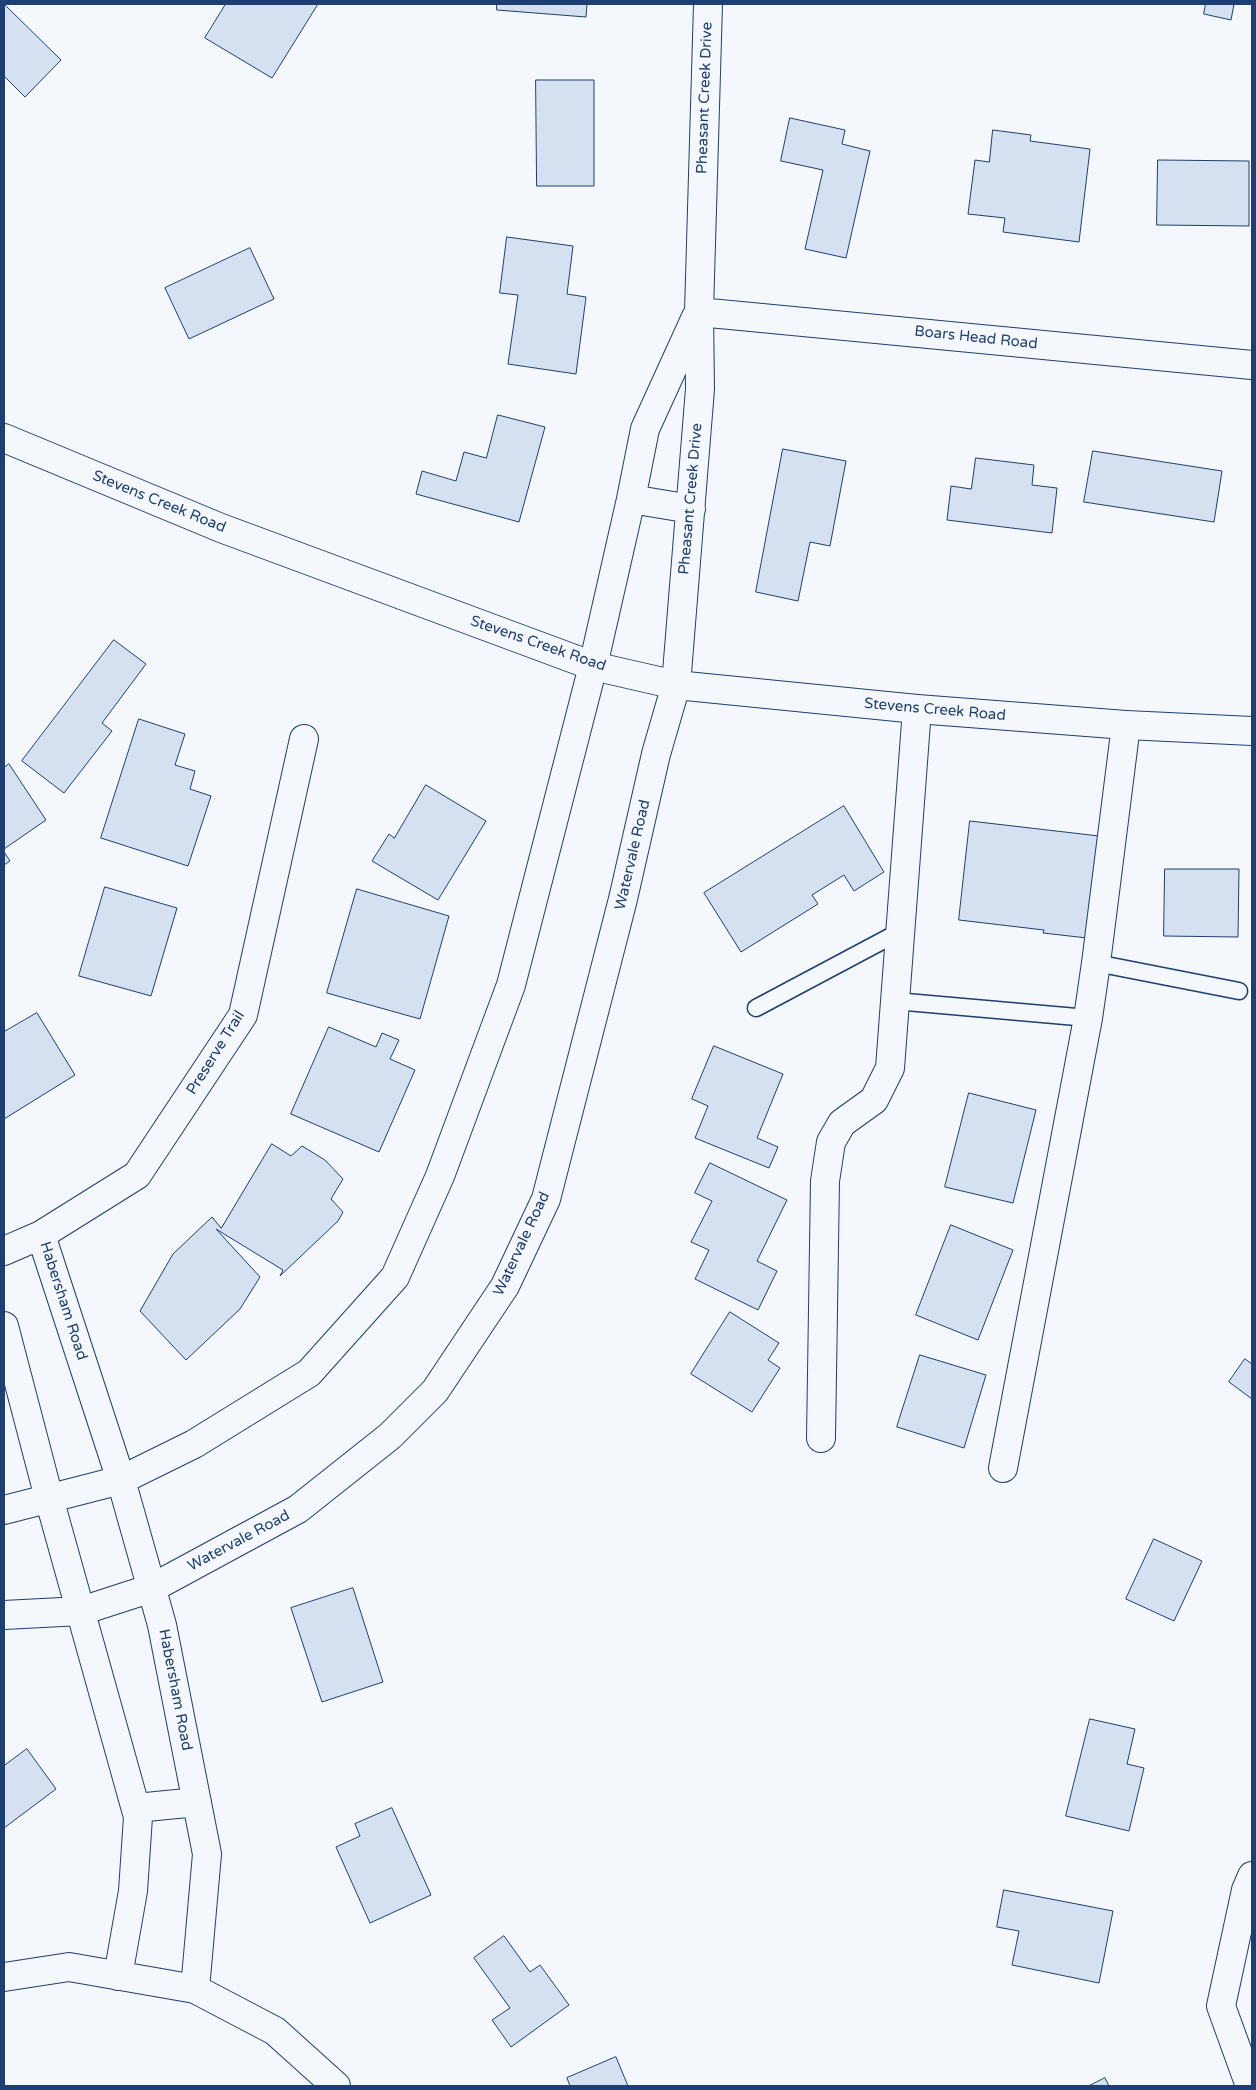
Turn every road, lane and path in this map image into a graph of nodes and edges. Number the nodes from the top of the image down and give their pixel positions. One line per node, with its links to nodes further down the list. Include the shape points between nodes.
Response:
1 (708, 4): 2 (street, Pheasant Creek Drive)
2 (699, 312): 3 (street, Boars Head Road); 5 (street, Pheasant Creek Drive, via 645,429); 6 (street, Pheasant Creek Drive, via 700,390)
3 (1252, 365)
4 (4, 438): 7 (street, Stevens Creek Road, via 221,528)
5 (631, 499): 6 (street); 7 (street, Pheasant Creek Drive)
6 (691, 510): 8 (street, Pheasant Creek Drive)
7 (593, 666): 8 (street, Stevens Creek Road); 24 (street, via 511,985 440,1176 395,1277 309,1373 194,1444)
8 (676, 685): 9 (street, Stevens Creek Road); 27 (street, Watervale Road, via 546,1199 505,1286 435,1392 390,1436 298,1509)
9 (917, 709): 10 (street, Stevens Creek Road); 13 (street)
10 (1126, 725): 11 (street, Stevens Creek Road); 14 (street)
11 (1252, 731)
12 (304, 739): 19 (street, Preserve Trail, via 242,1015 137,1176)
13 (900, 932): 16 (street); 17 (lane)
14 (1096, 964): 15 (lane); 18 (street)
15 (1239, 991)
16 (895, 1001): 18 (lane); 22 (street, via 890,1068 874,1100 842,1123 831,1142 825,1181)
17 (756, 1008)
18 (1088, 1018): 23 (street)
19 (41, 1235): 20 (street, Preserve Trail); 24 (street, Habersham Road)
20 (4, 1251)
21 (4, 1326): 25 (street)
22 (821, 1438)
23 (1003, 1468)
24 (121, 1480): 25 (street); 27 (street, Habersham Road)
25 (50, 1498): 26 (street); 28 (street)
26 (4, 1510)
27 (152, 1588): 28 (street, Watervale Road); 30 (street, Habersham Road)
28 (81, 1611): 29 (street, Watervale Road); 31 (street)
29 (4, 1615)
30 (197, 1802): 31 (street); 35 (street, Habersham Road, via 207,1854)
31 (136, 1808): 34 (street, via 133,1891)
32 (1252, 1876): 37 (street, via 1246,1890 1221,2006)
33 (4, 1976): 34 (street, via 69,1967)
34 (118, 1976): 35 (street)
35 (195, 1989): 36 (street, via 275,2031)
36 (336, 2086)
37 (1250, 2086)

